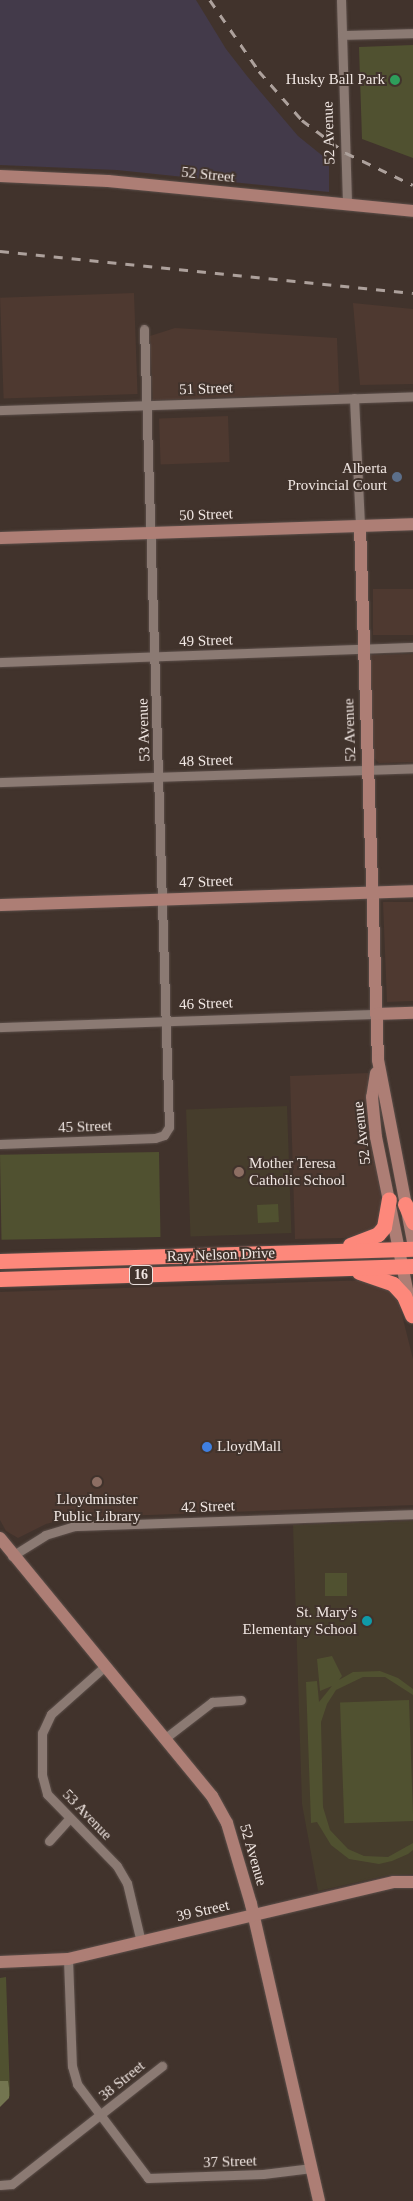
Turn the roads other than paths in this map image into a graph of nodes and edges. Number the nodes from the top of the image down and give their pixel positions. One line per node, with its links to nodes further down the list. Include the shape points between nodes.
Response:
1 (341, 0): 3 (street, 52 Avenue)
2 (413, 32): 3 (street)
3 (342, 35): 5 (street, 52 Avenue)
4 (0, 176): 5 (street, 52 Street, via 108,181)
5 (347, 204): 6 (street, 52 Street)
6 (413, 211)
7 (144, 329): 10 (street, 53 Avenue)
8 (413, 396): 9 (street, 51 Street)
9 (354, 398): 10 (street, 51 Street); 13 (street, 52 Avenue)
10 (146, 405): 11 (street, 51 Street); 14 (street, 53 Avenue)
11 (0, 410)
12 (413, 524): 13 (street, 50 Street)
13 (360, 526): 14 (street, 50 Street); 17 (street, 52 Avenue)
14 (150, 533): 15 (street, 50 Street); 18 (street, 53 Avenue)
15 (0, 538)
16 (413, 647): 17 (street, 49 Street)
17 (364, 649): 18 (street, 49 Street); 21 (street, 52 Avenue)
18 (155, 657): 19 (street, 49 Street); 22 (street, 53 Avenue)
19 (0, 662)
20 (413, 768): 21 (street, 48 Street)
21 (368, 769): 22 (street, 48 Street); 25 (street, 52 Avenue)
22 (159, 776): 23 (street, 48 Street); 26 (street, 53 Avenue)
23 (0, 782)
24 (413, 891): 25 (street, 47 Street)
25 (372, 892): 26 (street, 47 Street); 29 (street, 52 Avenue)
26 (163, 899): 27 (street, 47 Street); 30 (street, 53 Avenue)
27 (0, 905)
28 (413, 1013): 29 (street, 46 Street)
29 (376, 1014): 30 (street, 46 Street); 32 (street, 52 Avenue)
30 (167, 1021): 31 (street, 46 Street); 33 (street, 53 Avenue)
31 (0, 1027)
32 (378, 1060): 35 (street, 52 Avenue, via 372,1097 374,1122); 36 (street, 52 Avenue)
33 (168, 1130): 34 (street, 45 Street, via 155,1138)
34 (0, 1144)
35 (390, 1199): 39 (street, 52 Avenue); 40 (highway, via 384,1227 378,1234 365,1241)
36 (406, 1204): 37 (highway); 38 (street, 52 Avenue)
37 (413, 1222)
38 (413, 1242)
39 (406, 1249): 40 (highway, Ray Nelson Drive / 16); 42 (street, 52 Avenue)
40 (326, 1251): 41 (highway, Ray Nelson Drive / 16)
41 (2, 1260)
42 (408, 1266): 43 (highway, Ray Nelson Drive / 16); 47 (street, 52 Avenue)
43 (338, 1268): 44 (highway, Ray Nelson Drive / 16); 47 (highway, via 372,1274 389,1282 404,1296)
44 (282, 1270): 45 (highway, Ray Nelson Drive / 16); 46 (highway)
45 (0, 1279)
46 (262, 1281)
47 (413, 1317)
48 (413, 1514): 50 (street, 42 Street, via 75,1526 45,1535)
49 (0, 1538): 50 (street, 52 Avenue)
50 (12, 1556): 51 (street, 52 Avenue)
51 (104, 1667): 53 (street, 52 Avenue); 54 (street, 53 Avenue, via 61,1703 42,1733 42,1775 47,1794)
52 (241, 1700): 53 (street, via 212,1702)
53 (164, 1739): 57 (street, 52 Avenue, via 212,1796 227,1823)
54 (70, 1818): 55 (street); 58 (street, 53 Avenue, via 117,1866 127,1883)
55 (48, 1841)
56 (413, 1882): 57 (street, 39 Street, via 394,1882)
57 (253, 1916): 58 (street, 39 Street); 63 (street, 52 Avenue)
58 (141, 1942): 59 (street, 39 Street)
59 (68, 1959): 60 (street, 39 Street); 62 (street, via 72,2066 77,2084)
60 (0, 1962)
61 (162, 2066): 62 (street, 38 Street)
62 (99, 2116): 63 (street, 37 Street, via 148,2178 263,2174); 64 (street, via 12,2184)
63 (312, 2168): 65 (street, 52 Avenue)
64 (0, 2185)
65 (319, 2201)

